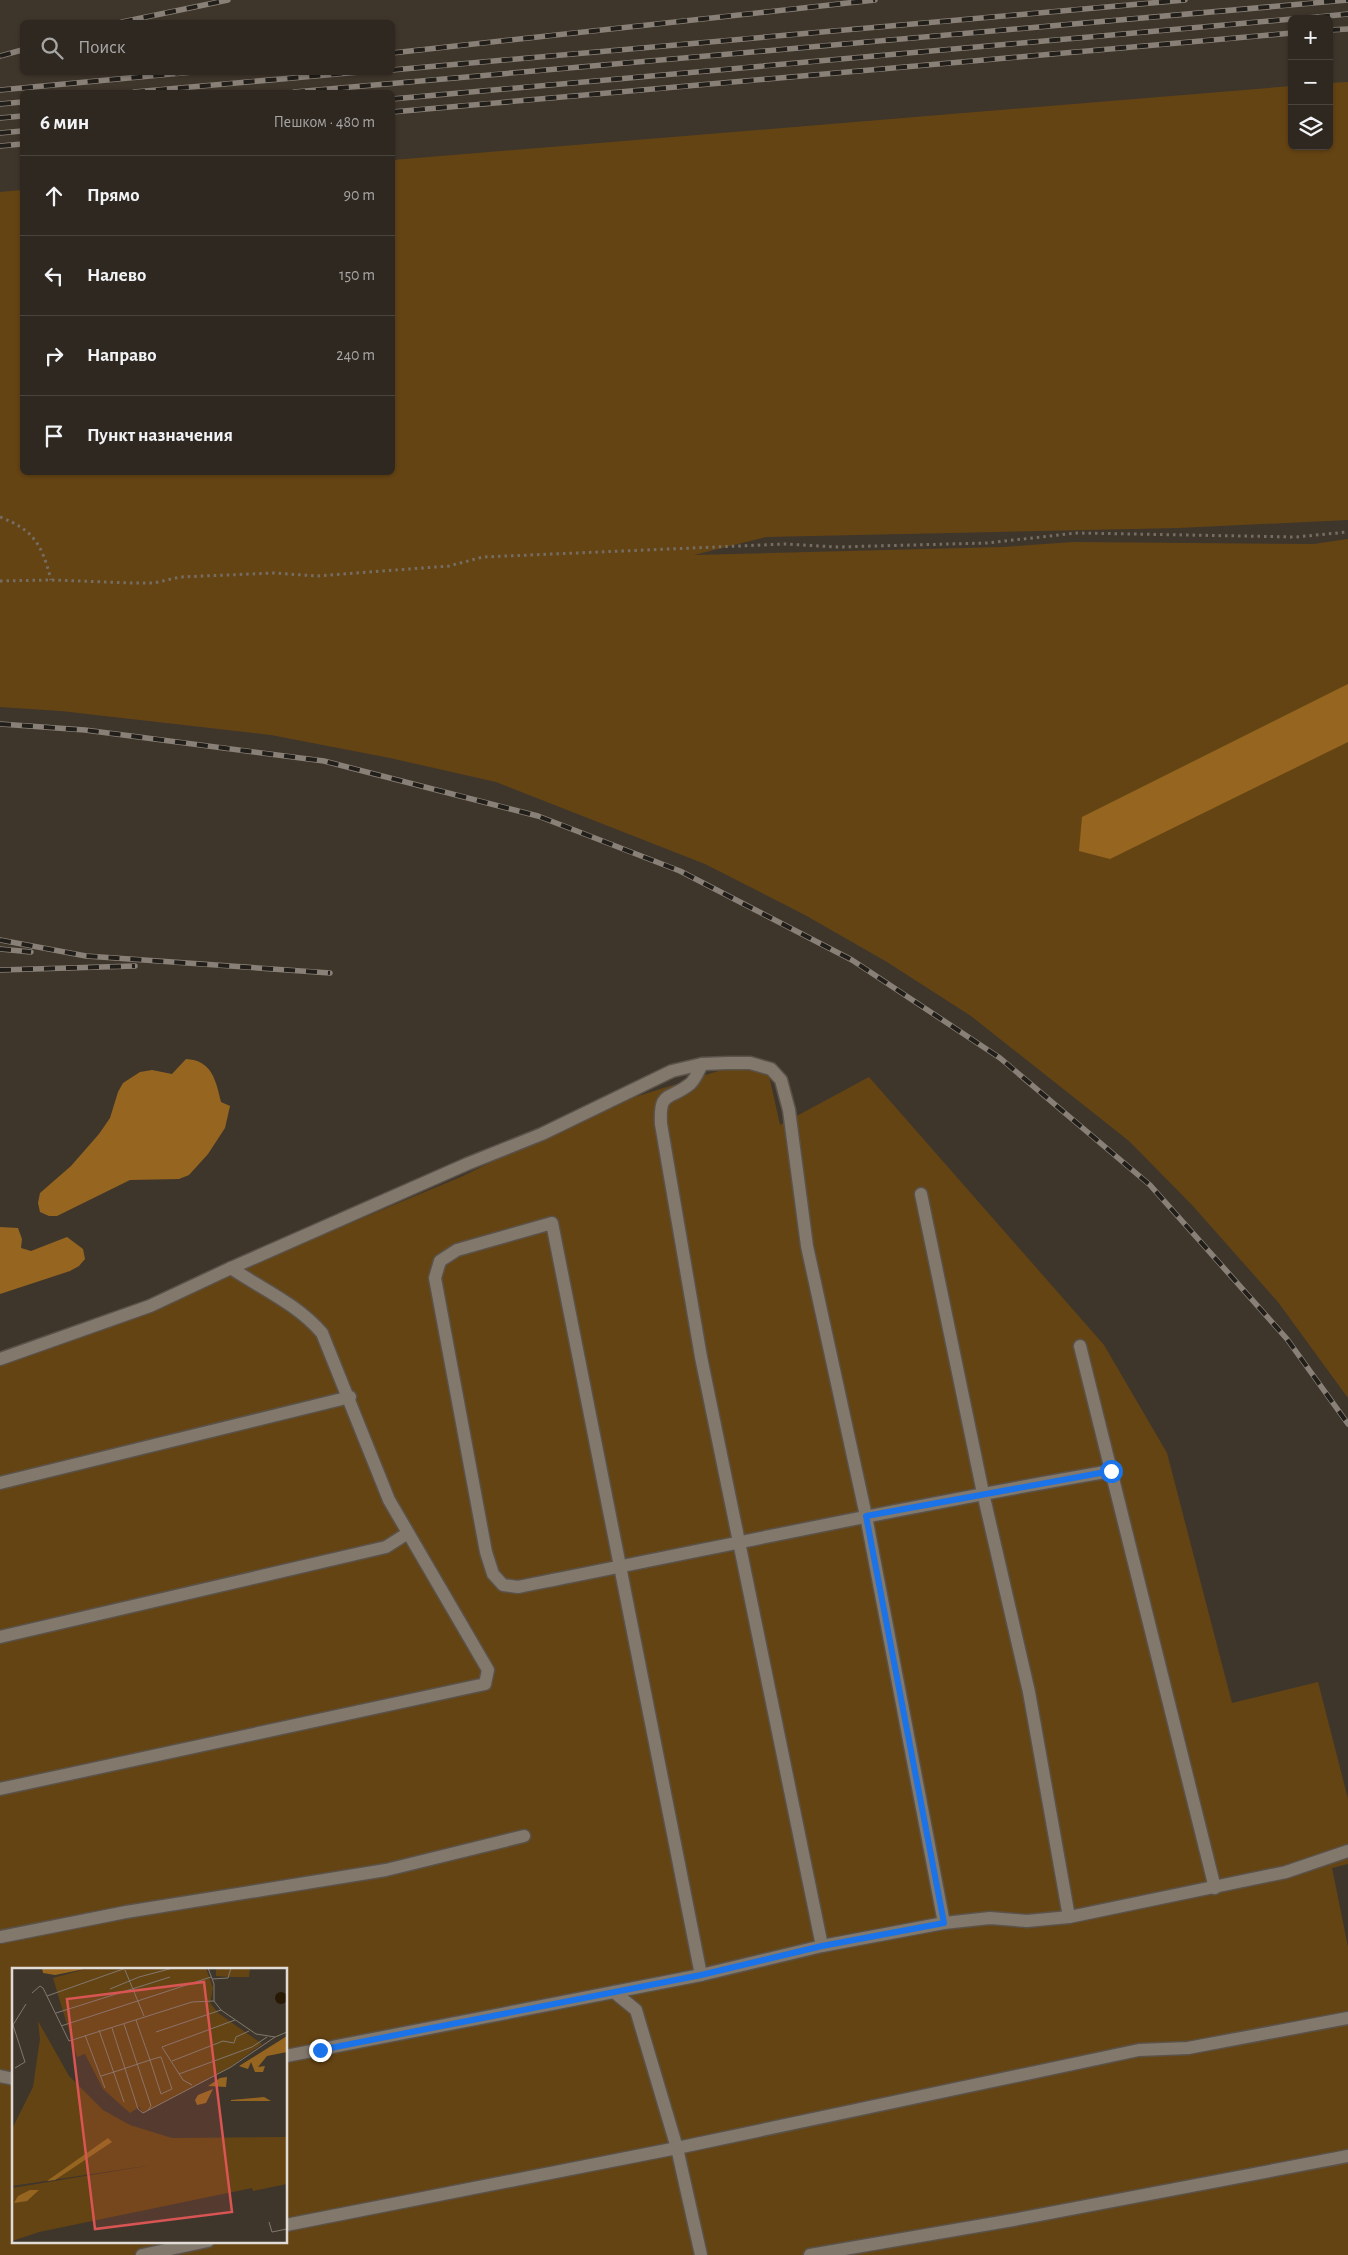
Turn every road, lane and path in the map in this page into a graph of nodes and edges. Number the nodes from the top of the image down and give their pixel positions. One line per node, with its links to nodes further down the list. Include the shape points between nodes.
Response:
1 (0, 516): 3 (path, via 23,526 37,540)
2 (1348, 532): 3 (path, via 1296,537 1077,533 987,543 838,547 785,544 483,557 449,566 317,576 274,573 180,577 154,583)
3 (51, 580): 4 (path)
4 (0, 581)
5 (702, 1064): 7 (lane, via 672,1071 542,1134); 14 (lane, via 750,1063 771,1069 781,1080 789,1110 807,1246); 16 (lane, via 691,1084 666,1096 660,1110 661,1124 701,1357)
6 (921, 1194): 13 (lane)
7 (231, 1268): 9 (lane, via 150,1306); 10 (lane, via 279,1297 322,1333)
8 (1080, 1346): 11 (lane)
9 (0, 1359)
10 (350, 1398): 12 (lane); 15 (lane, via 389,1500)
11 (1111, 1471): 13 (lane); 22 (lane)
12 (0, 1483)
13 (982, 1493): 14 (lane); 23 (lane, via 1029,1692)
14 (866, 1516): 16 (lane); 24 (lane)
15 (408, 1533): 18 (lane, via 386,1547); 19 (lane, via 488,1670 486,1684)
16 (738, 1542): 17 (lane); 26 (lane)
17 (619, 1567): 17 (lane, via 518,1587 503,1585 493,1574 486,1552 435,1278 440,1261 456,1250 552,1223); 27 (lane)
18 (0, 1637)
19 (0, 1789)
20 (524, 1836): 25 (lane, via 386,1870)
21 (1348, 1851): 22 (lane, via 1286,1872)
22 (1215, 1888): 23 (lane)
23 (1068, 1917): 24 (lane, via 1027,1921 990,1918)
24 (944, 1923): 26 (lane)
25 (0, 1936)
26 (822, 1946): 27 (lane)
27 (701, 1975): 28 (lane)
28 (614, 1992): 30 (lane); 31 (lane, via 636,2010)
29 (1348, 2018): 31 (lane, via 1188,2048 1139,2050)
30 (288, 2056)
31 (677, 2148): 33 (lane); 36 (lane)
32 (1348, 2156): 37 (lane)
33 (288, 2225)
34 (203, 2242): 35 (lane)
35 (142, 2255)
36 (701, 2255)
37 (810, 2255)

